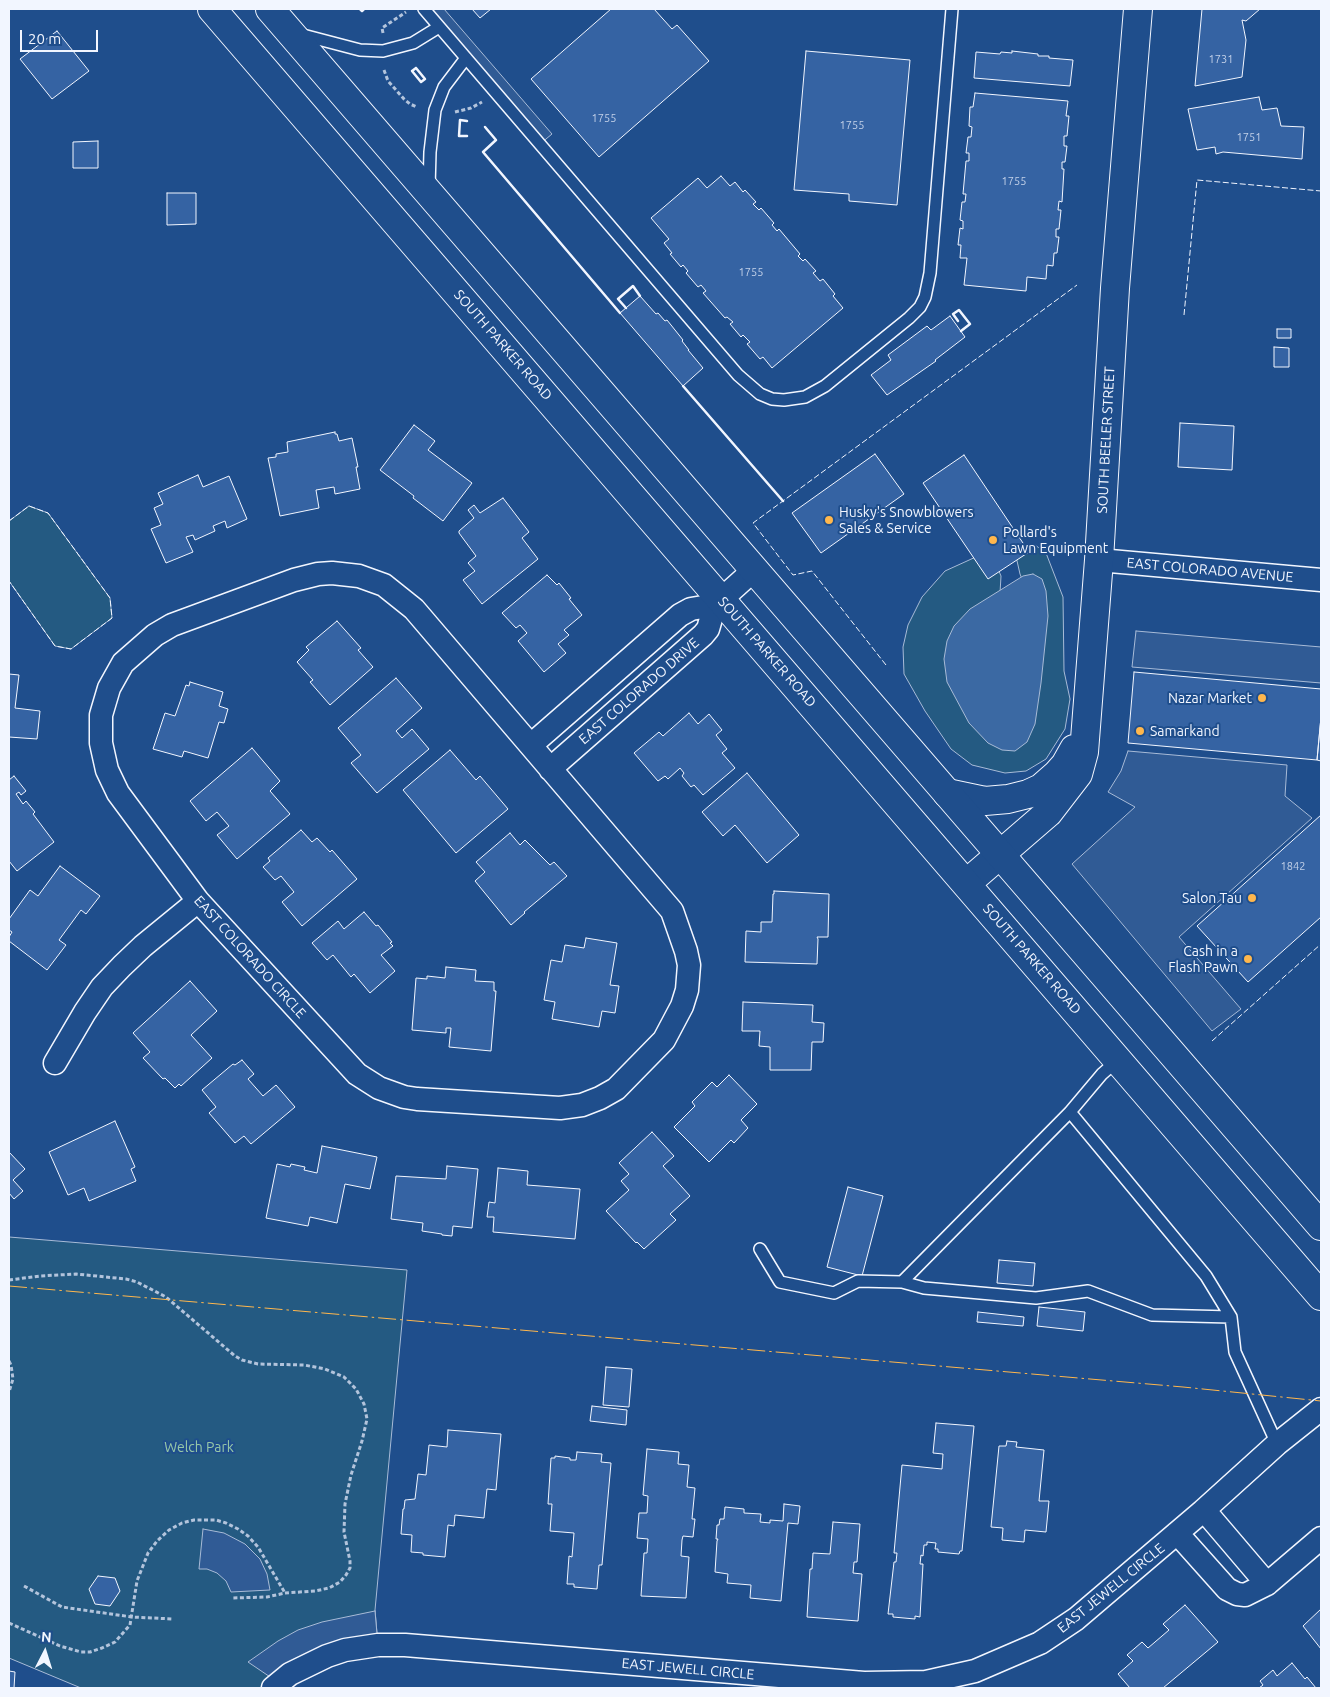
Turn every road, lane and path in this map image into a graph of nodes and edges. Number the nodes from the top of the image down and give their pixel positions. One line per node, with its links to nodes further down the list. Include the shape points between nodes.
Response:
1 (212, 9): 17 (main road, SOUTH PARKER ROAD)
2 (270, 9): 8 (main road)
3 (411, 9): 9 (path, via 382,28)
4 (424, 9): 7 (lane)
5 (952, 9): 11 (lane, via 926,297 913,315 825,386 797,399 772,399 746,384)
6 (1138, 9): 14 (main road, SOUTH BEELER STREET, via 1114,296)
7 (439, 27): 9 (lane, via 413,44); 10 (lane)
8 (291, 32): 9 (lane, via 345,46); 13 (main road)
9 (383, 51): 12 (path, via 386,78 404,99 413,106)
10 (466, 58): 11 (lane); 12 (lane, via 444,87)
11 (494, 92): 12 (path, via 471,108 457,112)
12 (435, 110): 13 (lane)
13 (429, 192): 15 (main road)
14 (1098, 560): 16 (street, EAST COLORADO AVENUE); 18 (main road, SOUTH BEELER STREET)
15 (755, 569): 17 (street); 21 (main road)
16 (1321, 580)
17 (718, 602): 19 (street, via 680,614); 20 (street, EAST COLORADO DRIVE, via 708,629 702,635); 23 (main road, SOUTH PARKER ROAD)
18 (1089, 708): 21 (main road, via 1069,758 1041,788 1018,798 992,800); 22 (main road, SOUTH BEELER STREET, via 1078,774 1048,813)
19 (531, 745): 20 (street, EAST COLORADO CIRCLE); 24 (street, EAST COLORADO CIRCLE, via 414,609 384,585 359,576 332,573 294,580 172,625 155,635 122,664 109,688 102,715 101,743 107,770 118,793)
20 (550, 769): 24 (street, EAST COLORADO CIRCLE, via 672,911 689,965 682,1006 664,1040 616,1089 582,1105 560,1108 417,1099 379,1088 356,1074)
21 (947, 793): 22 (main road)
22 (1000, 855): 23 (main road, SOUTH BEELER STREET); 28 (main road)
23 (967, 884): 25 (main road, SOUTH PARKER ROAD)
24 (198, 901): 26 (street, via 109,980 85,1012)
25 (1118, 1060): 27 (lane); 32 (main road, SOUTH PARKER ROAD)
26 (55, 1063)
27 (1070, 1112): 31 (lane); 33 (lane, via 1206,1276)
28 (1321, 1226)
29 (760, 1248): 31 (lane, via 780,1282 834,1293 858,1281)
30 (9, 1280): 43 (path, via 76,1274 137,1282 166,1297 242,1360 320,1368 351,1382 361,1396 367,1420 345,1504 344,1532 350,1568 340,1582 329,1588)
31 (902, 1282): 33 (lane, via 924,1288 1036,1298 1088,1291 1152,1315)
32 (1321, 1296)
33 (1231, 1317): 37 (lane, via 1235,1352)
34 (9, 1361): 35 (path, via 12,1372)
35 (9, 1392)
36 (1321, 1409): 37 (street, EAST JEWELL CIRCLE)
37 (1277, 1444): 38 (street, EAST JEWELL CIRCLE)
38 (1204, 1510): 39 (street, EAST JEWELL CIRCLE); 41 (street)
39 (1177, 1533): 41 (street, via 1219,1582 1232,1592 1245,1595); 48 (street, EAST JEWELL CIRCLE, via 1052,1636 975,1671 940,1680 856,1682 378,1645 354,1648 309,1663)
40 (1321, 1538): 41 (street)
41 (1267, 1584)
42 (24, 1586): 45 (path, via 62,1607)
43 (285, 1593): 44 (path); 45 (path, via 248,1536 221,1522 194,1520 169,1530 148,1553 137,1581)
44 (232, 1598)
45 (132, 1618): 46 (path); 47 (path, via 130,1626 115,1642 90,1652 60,1646)
46 (173, 1619)
47 (9, 1623)
48 (273, 1688)

